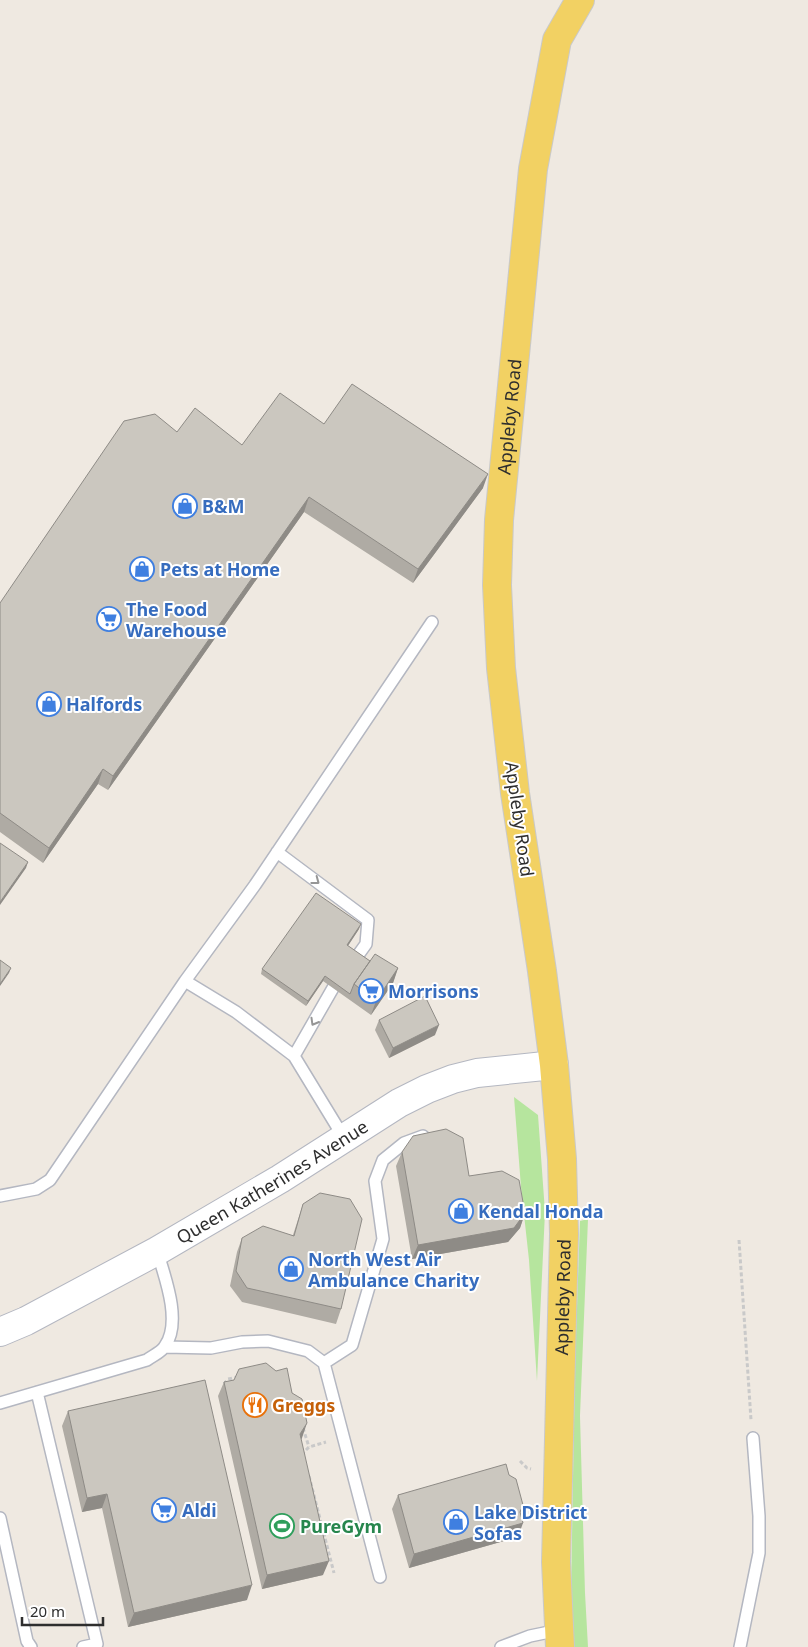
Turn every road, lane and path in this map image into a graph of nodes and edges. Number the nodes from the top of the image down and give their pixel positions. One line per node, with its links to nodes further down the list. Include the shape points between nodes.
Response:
1 (580, 0): 8 (main road, Appleby Road, via 557,40 533,169 498,520 501,668 515,793)
2 (432, 622): 3 (lane)
3 (276, 852): 4 (lane, one-way to 4, via 368,920 366,944); 5 (lane)
4 (356, 958)
5 (185, 981): 7 (lane, via 236,1012); 11 (lane, via 50,1180 36,1189)
6 (333, 988): 7 (lane, one-way to 7)
7 (294, 1056): 10 (lane)
8 (554, 1065): 10 (street, Queen Katherines Avenue, via 477,1073 453,1079 399,1103); 32 (main road, Appleby Road, via 564,1234 556,1562)
9 (433, 1132): 16 (lane, via 404,1143 383,1160 375,1181 383,1239 370,1284 352,1345)
10 (344, 1138): 13 (street, Queen Katherines Avenue)
11 (0, 1196)
12 (739, 1240): 23 (path)
13 (157, 1251): 14 (street, Queen Katherines Avenue); 15 (lane, via 171,1304 173,1327)
14 (0, 1332)
15 (165, 1347): 16 (lane, via 211,1348 268,1341 308,1351); 19 (lane, via 146,1360)
16 (324, 1363): 22 (lane)
17 (244, 1375): 18 (path, via 228,1379)
18 (223, 1385)
19 (38, 1392): 20 (lane); 34 (lane, via 97,1644)
20 (0, 1403)
21 (301, 1422): 24 (path)
22 (344, 1438): 24 (path); 31 (lane)
23 (753, 1438): 36 (lane, via 759,1554)
24 (308, 1447): 25 (path, via 304,1453)
25 (306, 1462)
26 (520, 1462): 27 (path)
27 (527, 1468)
28 (308, 1471): 30 (path)
29 (0, 1518): 33 (lane)
30 (334, 1572)
31 (380, 1577)
32 (560, 1639): 35 (lane, via 530,1636)
33 (31, 1647)
34 (83, 1647)
35 (501, 1647)
36 (740, 1647)

